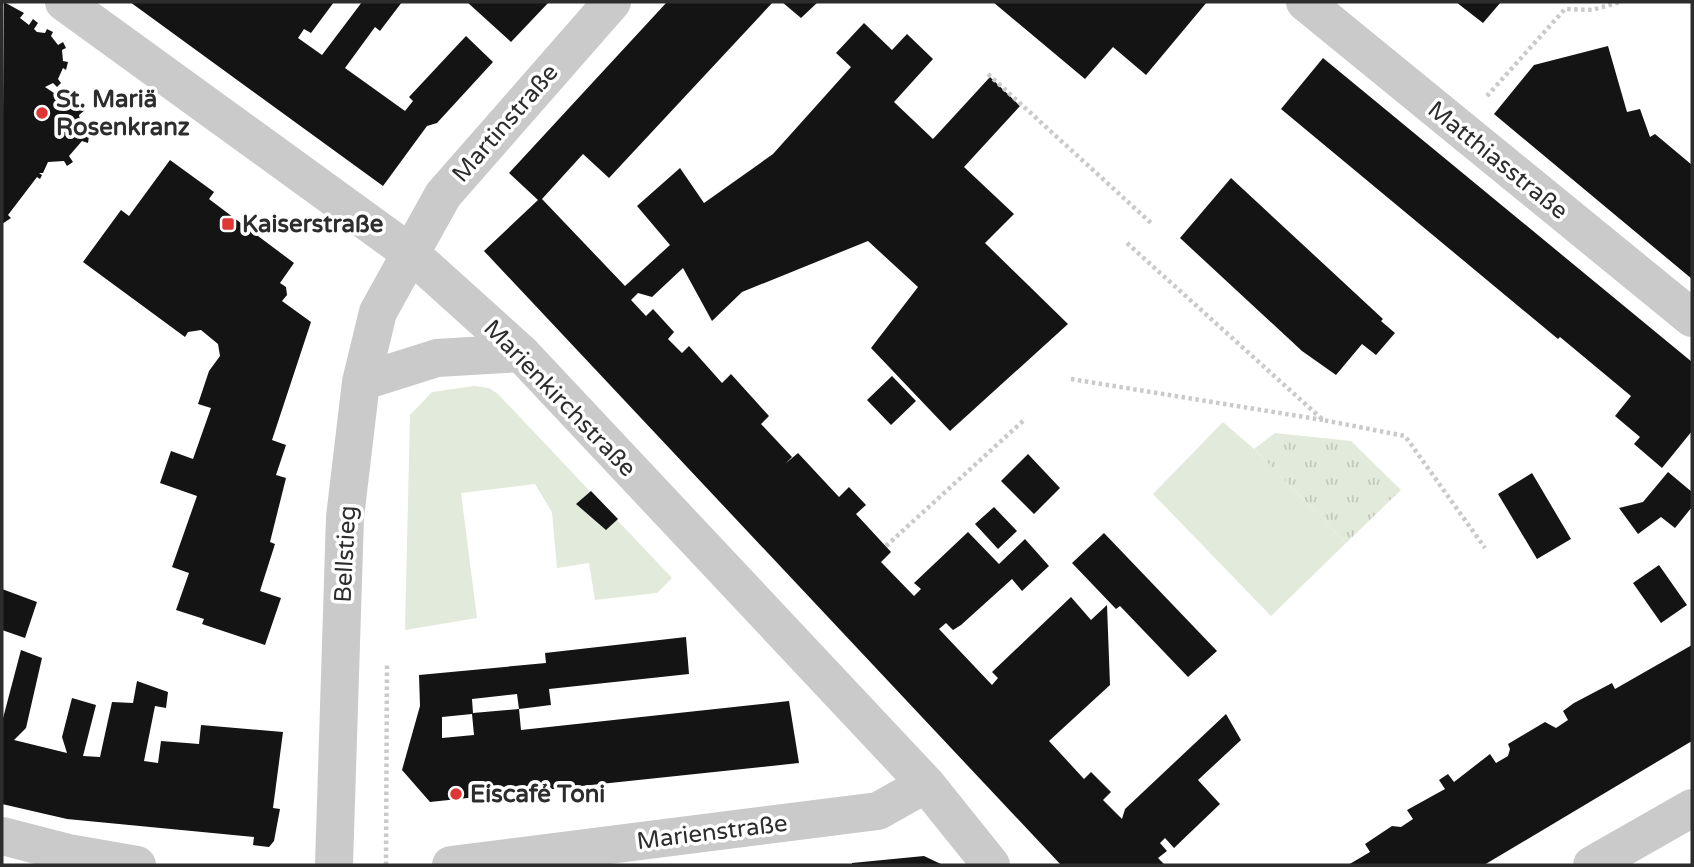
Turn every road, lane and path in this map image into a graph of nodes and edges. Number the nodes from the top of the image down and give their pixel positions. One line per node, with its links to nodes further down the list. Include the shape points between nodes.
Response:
1 (64, 2): 11 (street, Marienkirchstraße)
2 (612, 2): 11 (street, Martinstraße, via 443,195)
3 (1305, 2): 8 (street, Matthiasstraße)
4 (1566, 2): 6 (path)
5 (1620, 2): 6 (path, via 1592,10)
6 (1565, 9): 8 (path)
7 (988, 74): 9 (path)
8 (1459, 127): 12 (street, Matthiasstraße)
9 (1151, 223)
10 (1128, 243): 16 (path)
11 (410, 253): 13 (street, Marienkirchstraße); 15 (street, Bellstieg, via 378,313)
12 (1692, 318)
13 (521, 352): 15 (street, via 437,358); 20 (street, Marienkirchstraße)
14 (1071, 379): 16 (path)
15 (361, 382): 24 (street, Bellstieg, via 345,517)
16 (1323, 420): 19 (path, via 1405,436)
17 (1023, 421): 18 (path)
18 (886, 546)
19 (1485, 548)
20 (926, 784): 25 (street, Marienstraße, via 878,811); 26 (street, Marienkirchstraße)
21 (1692, 808): 27 (street)
22 (2, 836): 23 (street)
23 (137, 865)
24 (334, 865)
25 (451, 865)
26 (991, 865)
27 (1592, 865)

